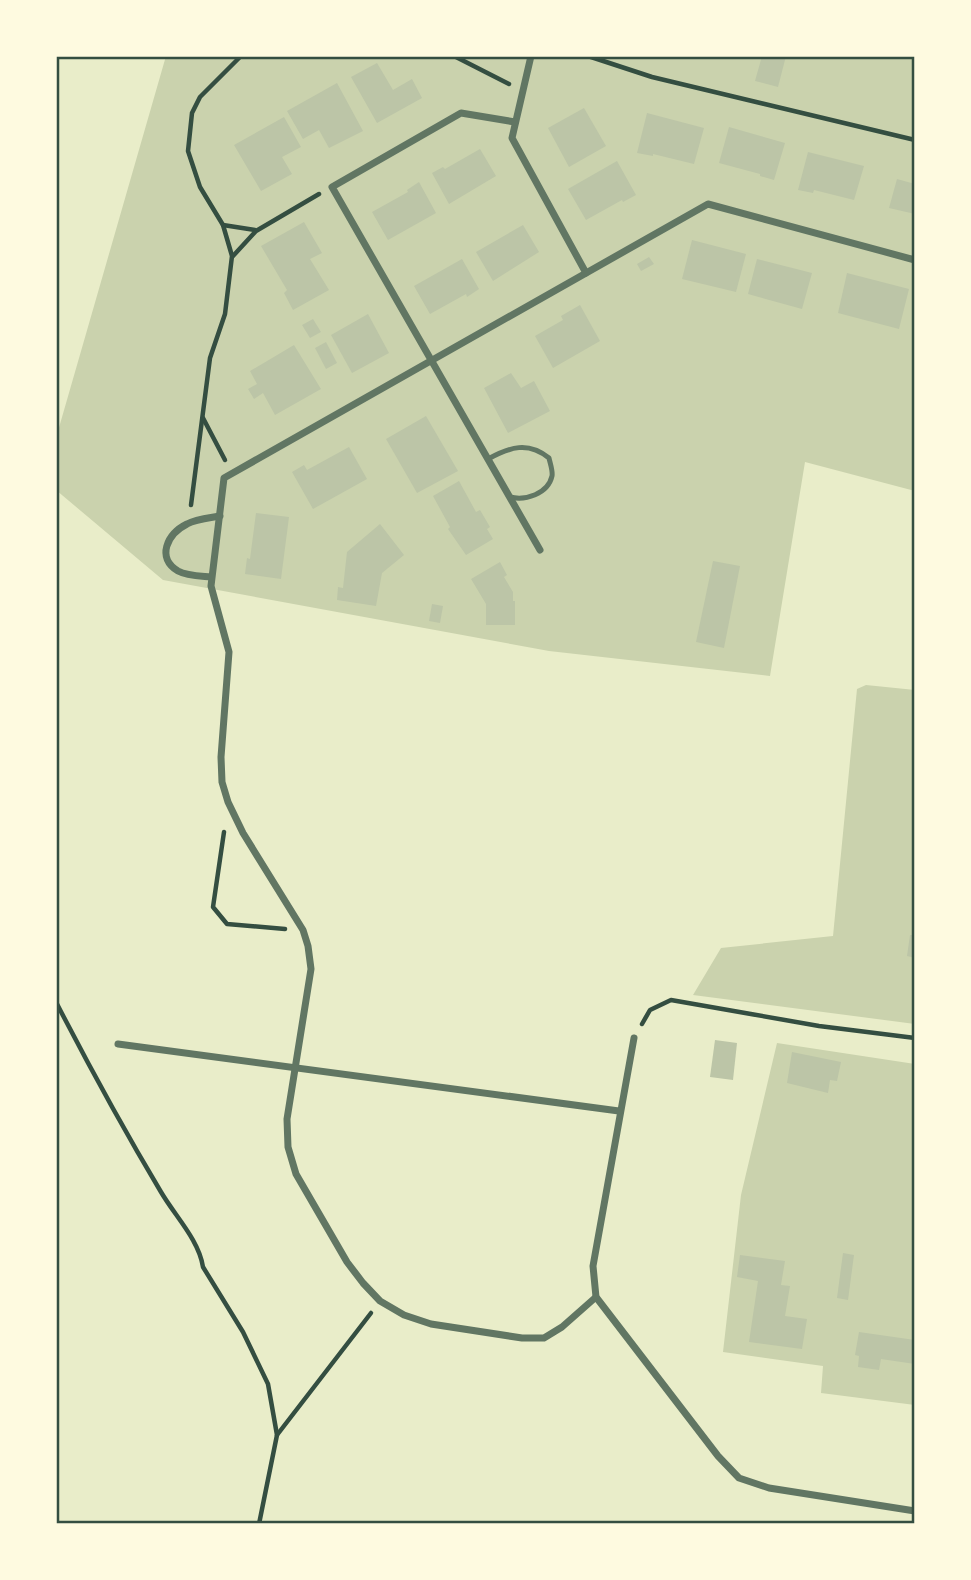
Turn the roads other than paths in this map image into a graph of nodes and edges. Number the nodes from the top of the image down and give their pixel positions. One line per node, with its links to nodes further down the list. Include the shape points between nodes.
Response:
1 (531, 56): 2 (street)
2 (515, 122): 4 (street, via 512,138); 5 (street, via 461,113 332,187)
3 (915, 260): 4 (street, via 708,204)
4 (586, 272): 5 (street)
5 (431, 361): 6 (street); 8 (street, via 224,478)
6 (488, 459): 7 (street); 7 (lane, via 520,447 537,448 549,458 552,475 545,487 532,497)
7 (510, 497): 9 (street)
8 (220, 516): 10 (street); 10 (street, via 188,523 171,535 165,549 169,564 181,573)
9 (540, 550)
10 (211, 577): 13 (street, via 213,602 229,652 222,782 243,833 303,930 308,946 311,969)
11 (634, 1038): 14 (street)
12 (118, 1044): 13 (street)
13 (295, 1067): 14 (street); 15 (street, via 287,1118 288,1147 296,1174 347,1262 380,1301 431,1324 544,1338)
14 (619, 1111): 15 (street, via 593,1266)
15 (596, 1297): 16 (street, via 739,1478 769,1488)
16 (915, 1511)

